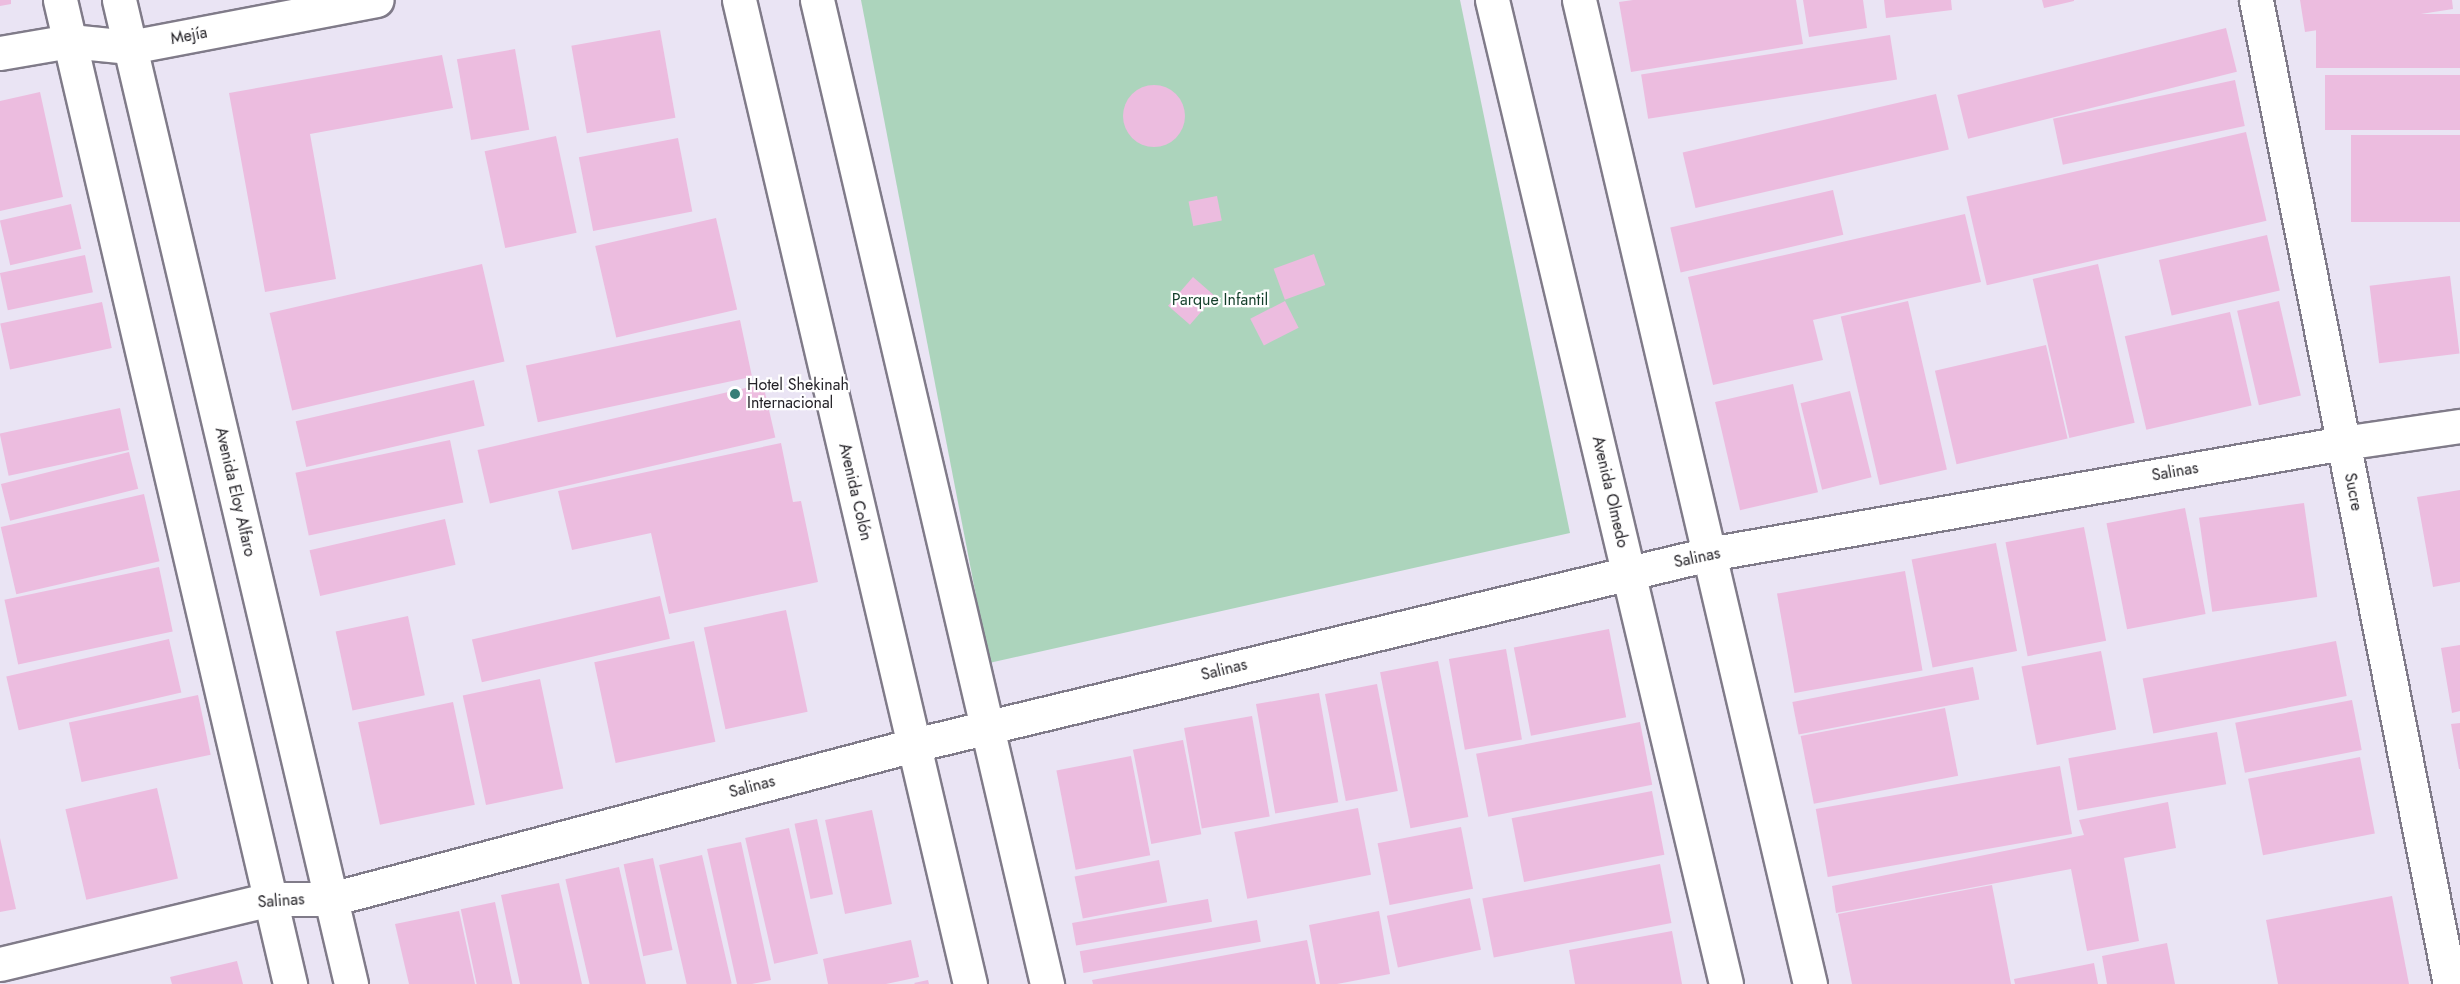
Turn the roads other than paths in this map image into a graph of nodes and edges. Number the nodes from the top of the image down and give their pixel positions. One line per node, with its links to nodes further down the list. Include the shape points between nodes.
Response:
1 (60, 0): 9 (street)
2 (119, 0): 10 (street, Avenida Eloy Alfaro)
3 (377, 0): 10 (street, Mejía)
4 (740, 0): 17 (street, Avenida Colón)
5 (817, 0): 16 (street)
6 (1492, 0): 15 (street, Avenida Olmedo)
7 (1579, 0): 14 (street)
8 (2256, 0): 13 (street, Sucre)
9 (70, 41): 10 (street, Mejía); 11 (street, Mejía); 18 (street)
10 (130, 47): 19 (street, Avenida Eloy Alfaro)
11 (0, 53)
12 (2460, 426): 13 (street, Salinas)
13 (2343, 443): 14 (street, Salinas); 27 (street, Sucre)
14 (1709, 554): 15 (street, Salinas); 26 (street)
15 (1629, 573): 16 (street, Salinas); 25 (street, Avenida Olmedo)
16 (987, 728): 17 (street, Salinas); 24 (street)
17 (914, 745): 19 (street, Salinas); 23 (street, Avenida Colón)
18 (270, 899): 19 (street, Salinas); 20 (street, Salinas); 21 (street)
19 (331, 899): 22 (street, Avenida Eloy Alfaro)
20 (0, 964)
21 (290, 984)
22 (351, 984)
23 (970, 984)
24 (1047, 984)
25 (1726, 984)
26 (1810, 984)
27 (2450, 984)

